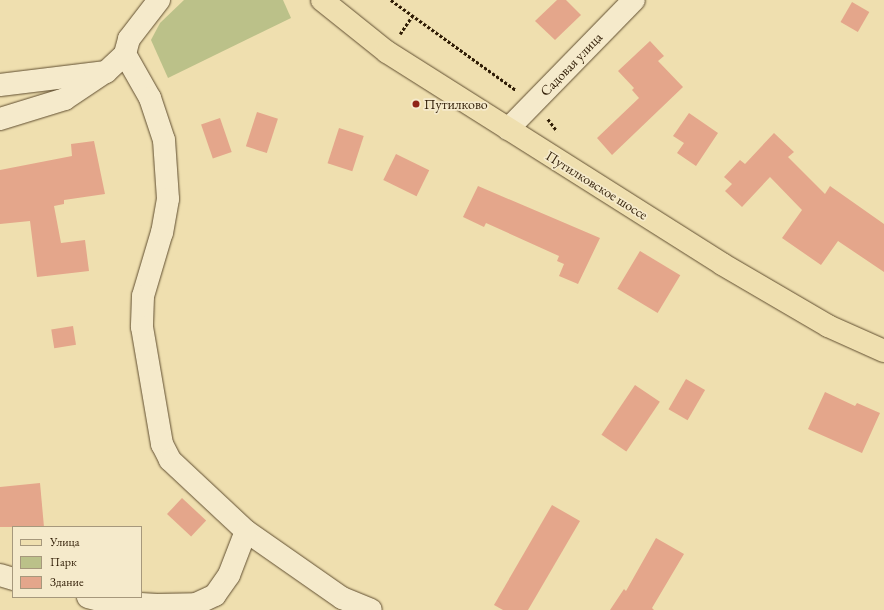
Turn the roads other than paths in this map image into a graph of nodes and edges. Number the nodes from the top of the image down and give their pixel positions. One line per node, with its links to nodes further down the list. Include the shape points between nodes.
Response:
1 (159, 0): 4 (street, via 129,39)
2 (322, 0): 8 (main road, Путилковское шоссе, via 387,52)
3 (634, 0): 8 (street, Садовая улица)
4 (125, 54): 5 (street); 10 (street, via 150,98 164,140 168,199 162,232 143,296 142,327 162,444 170,460)
5 (106, 72): 6 (street); 7 (street, via 65,99)
6 (0, 85)
7 (0, 119)
8 (508, 129): 9 (main road, Путилковское шоссе, via 722,264 828,326)
9 (884, 351)
10 (246, 531): 13 (street, via 229,575 215,595 196,604 157,605 107,602); 14 (street)
11 (0, 575): 12 (street)
12 (12, 579)
13 (92, 598)
14 (344, 604): 15 (street)
15 (371, 610)

